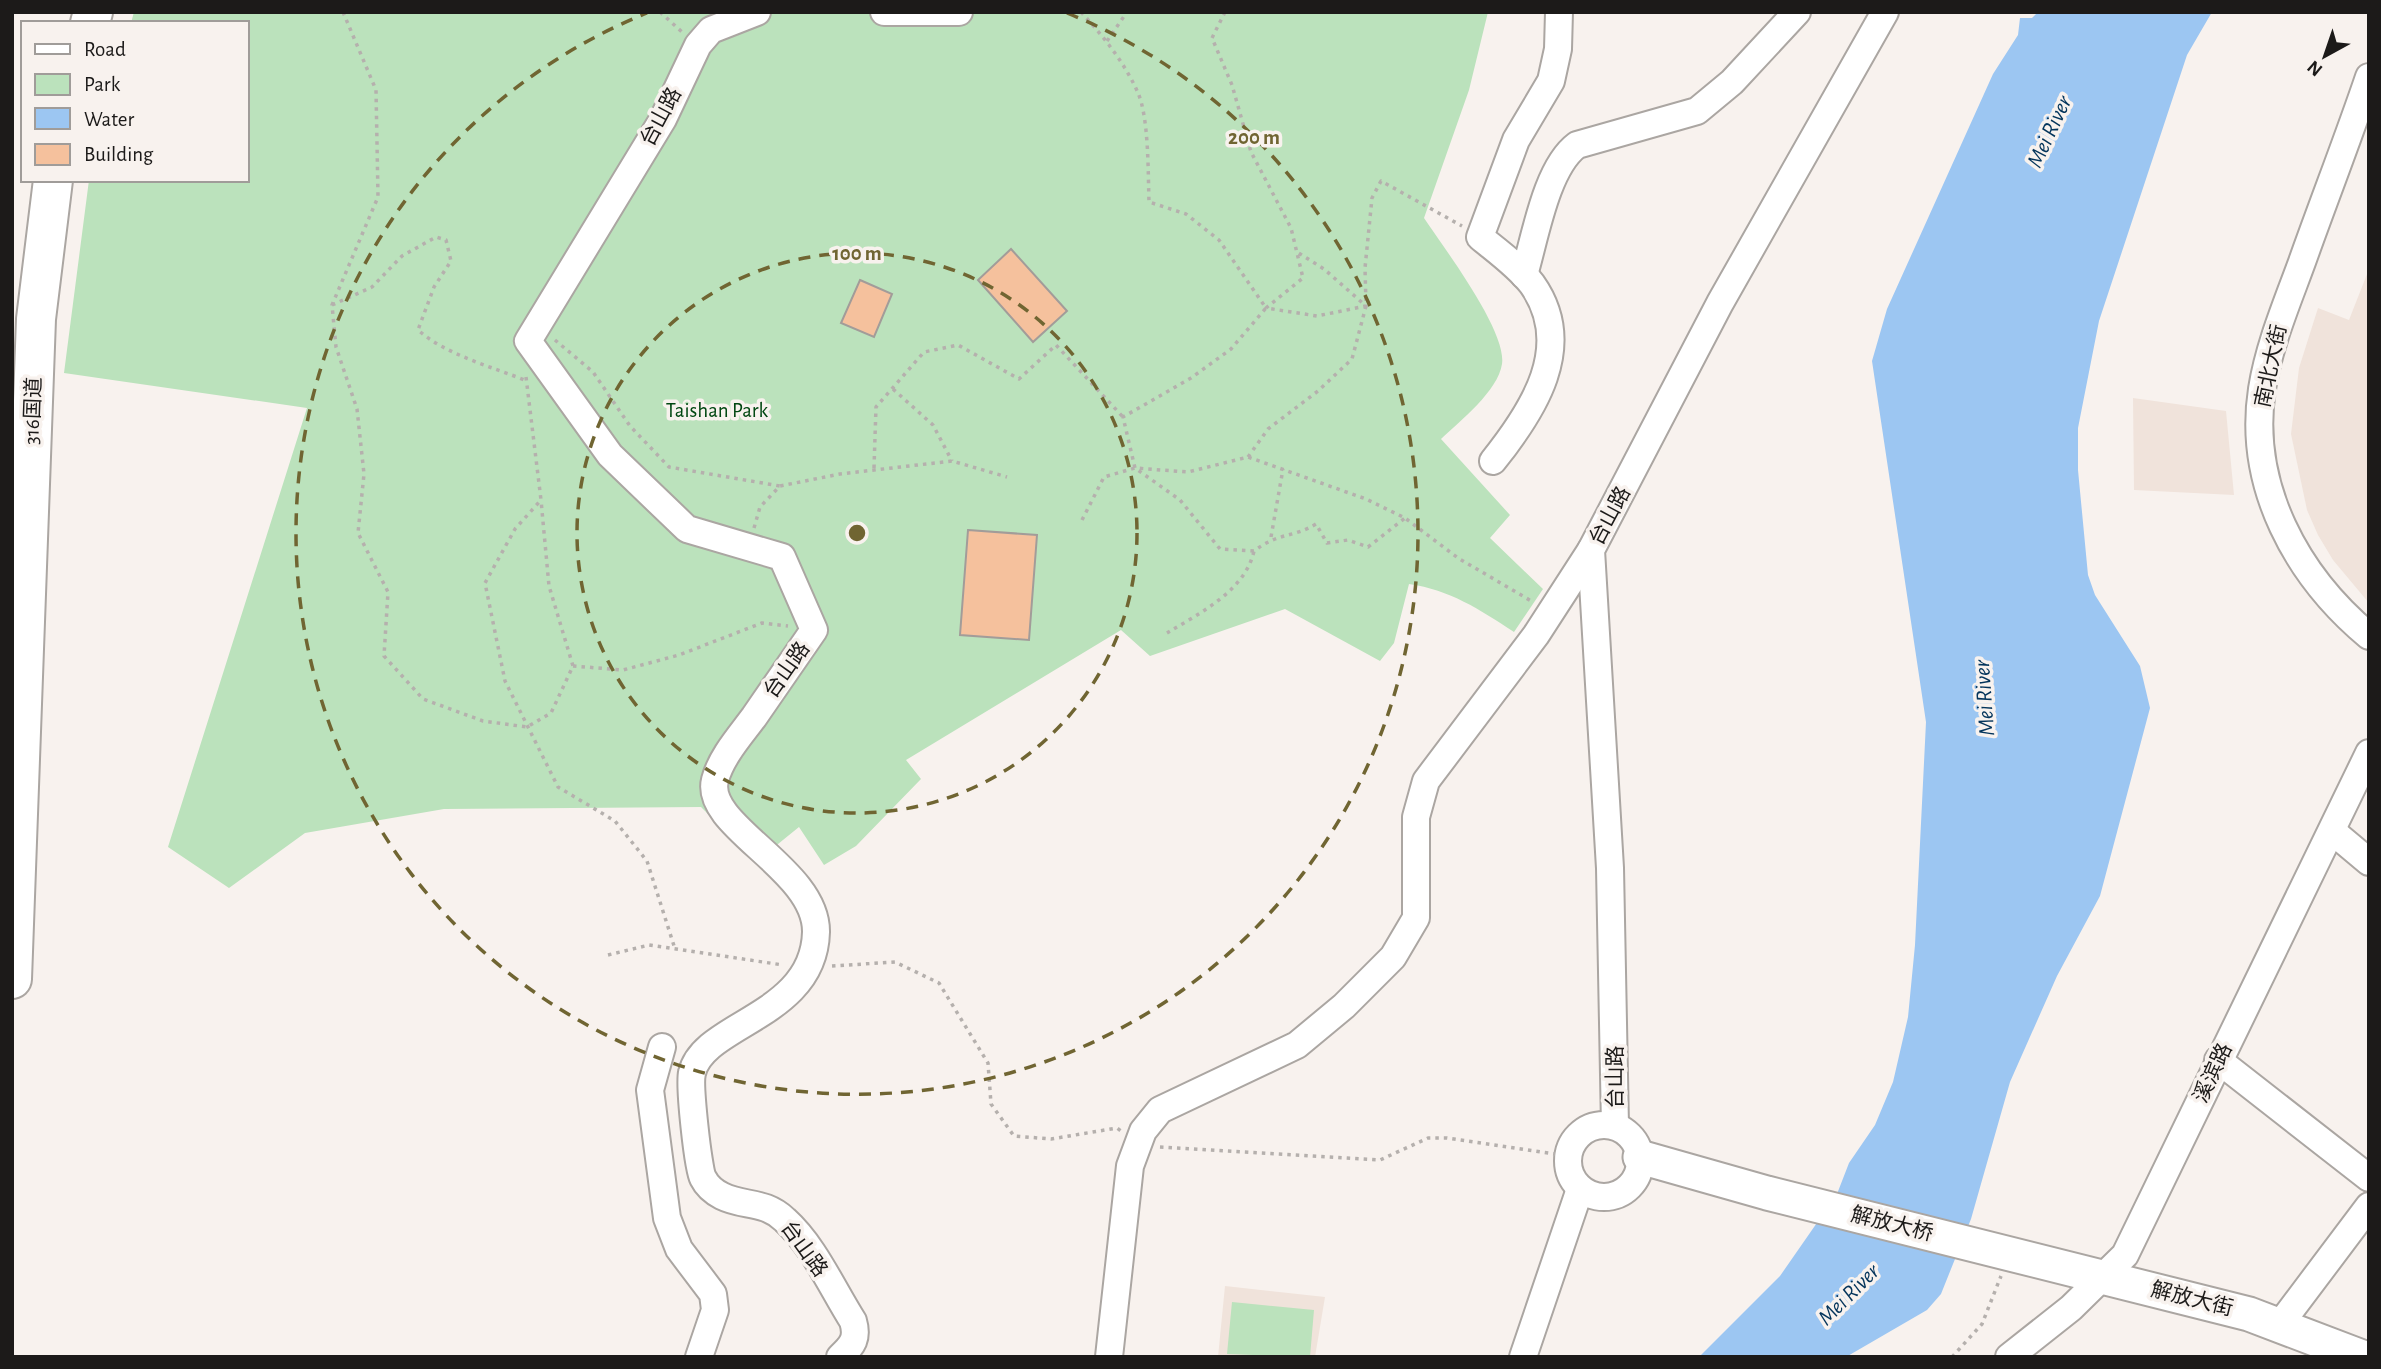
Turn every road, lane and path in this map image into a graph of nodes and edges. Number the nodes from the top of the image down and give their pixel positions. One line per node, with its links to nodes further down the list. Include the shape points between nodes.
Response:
1 (343, 12): 19 (path, via 376,90 378,197)
2 (660, 12): 13 (path)
3 (757, 12): 13 (street, 台山路, via 711,30)
4 (884, 12): 5 (street)
5 (960, 12)
6 (1081, 12): 12 (path)
7 (1127, 12): 12 (path)
8 (1225, 12): 17 (path, via 1212,37 1251,152 1291,228)
9 (1559, 12): 16 (street, via 1551,81 1516,140)
10 (1797, 12): 18 (street, via 1732,82 1697,111 1577,145 1567,153 1554,175)
11 (1885, 12): 39 (street, 台山路, via 1726,292)
12 (1107, 41): 21 (path, via 1140,95 1149,202 1186,214 1219,240)
13 (698, 45): 22 (street, 台山路, via 663,119)
14 (2369, 76): 44 (street, 南北大街, via 2276,333 2262,389 2260,431 2270,489 2294,552 2329,600)
15 (53, 182): 53 (highway, 316国道, via 36,319)
16 (1480, 237): 18 (street); 20 (path, via 1381,181 1372,198)
17 (1297, 252): 20 (path); 21 (path, via 1303,278)
18 (1524, 275): 28 (street, via 1547,318 1552,356 1522,425)
19 (332, 305): 23 (path, via 372,287 402,256 436,237 446,240 451,261 434,288 418,330); 46 (path, via 336,347 358,422 364,474 358,533 388,592 384,656 423,699 483,721)
20 (1366, 306): 21 (path, via 1317,316); 26 (path, via 1352,359 1268,429)
21 (1266, 308): 25 (path, via 1231,349 1191,378)
22 (531, 334): 23 (path, via 524,359); 33 (path, via 567,347 593,372 630,426 669,467); 38 (street, 台山路, via 610,455 687,529)
23 (527, 381): 34 (path)
24 (893, 389): 25 (path, via 924,352 958,345 1019,379 1056,345); 27 (path, via 933,425); 29 (path, via 876,407)
25 (1123, 416): 30 (path)
26 (1248, 457): 30 (path, via 1188,472); 31 (path)
27 (952, 461): 29 (path); 32 (path)
28 (1493, 461)
29 (874, 468): 33 (path)
30 (1135, 468): 36 (path, via 1104,477); 40 (path, via 1180,500 1220,549)
31 (1283, 469): 35 (path); 37 (path)
32 (1007, 477)
33 (780, 486): 38 (path, via 760,507)
34 (541, 500): 45 (path, via 549,586); 46 (path, via 515,529 485,583 505,681)
35 (1405, 518): 37 (path, via 1368,547 1348,540 1327,543 1316,524 1305,531); 41 (path, via 1458,558)
36 (1082, 520)
37 (1271, 537): 40 (path)
38 (749, 547): 42 (street, 台山路, via 782,557)
39 (1591, 550): 41 (street); 56 (street, 台山路, via 1610,868)
40 (1254, 551): 43 (path, via 1250,569 1212,606)
41 (1550, 612): 57 (street, via 1426,781 1416,817 1416,918 1393,957 1297,1045 1160,1110)
42 (814, 630): 45 (path, via 762,623 623,670); 52 (street, 台山路, via 730,750 715,781 721,812 765,850 811,906 816,930)
43 (1167, 633)
44 (2369, 636)
45 (572, 666): 46 (path, via 551,713)
46 (527, 727): 50 (path, via 558,787 615,821 647,861)
47 (2369, 753): 48 (street, 溪滨路)
48 (2332, 831): 49 (street); 55 (street, 溪滨路)
49 (2369, 862)
50 (675, 949): 51 (path, via 649,945); 52 (path)
51 (608, 955)
52 (807, 968): 57 (path, via 895,962 939,983 988,1063 991,1104 1014,1136 1051,1139 1117,1128); 67 (street, 台山路, via 776,1006 698,1058 691,1091 701,1176 724,1198 770,1208 797,1232 852,1321 855,1342)
53 (12, 979)
54 (662, 1047): 66 (street, via 650,1090 667,1218 679,1249 713,1294 715,1310)
55 (2218, 1060): 60 (street); 64 (street, 溪滨路, via 2125,1255)
56 (1615, 1126): 58 (street, via 1587,1129 1571,1145); 59 (street, via 1630,1136)
57 (1137, 1141): 58 (path, via 1169,1149 1380,1160 1428,1138 1447,1138); 68 (street, via 1128,1179)
58 (1568, 1156): 61 (street, via 1568,1168)
59 (1639, 1164): 61 (street, via 1626,1189 1615,1195 1603,1197); 63 (main road, 解放大桥)
60 (2369, 1178)
61 (1580, 1189): 69 (street)
62 (2369, 1206): 65 (street)
63 (2011, 1266): 64 (main road, 解放大街); 70 (path, via 1982,1324)
64 (2098, 1284): 65 (main road, 解放大街); 71 (street, 溪滨路); 72 (main road, 解放大街)
65 (2281, 1323): 73 (main road, 解放大街)
66 (699, 1357)
67 (840, 1357)
68 (1109, 1357)
69 (1523, 1357)
70 (1952, 1357)
71 (2009, 1357)
72 (2317, 1357)
73 (2362, 1357)

